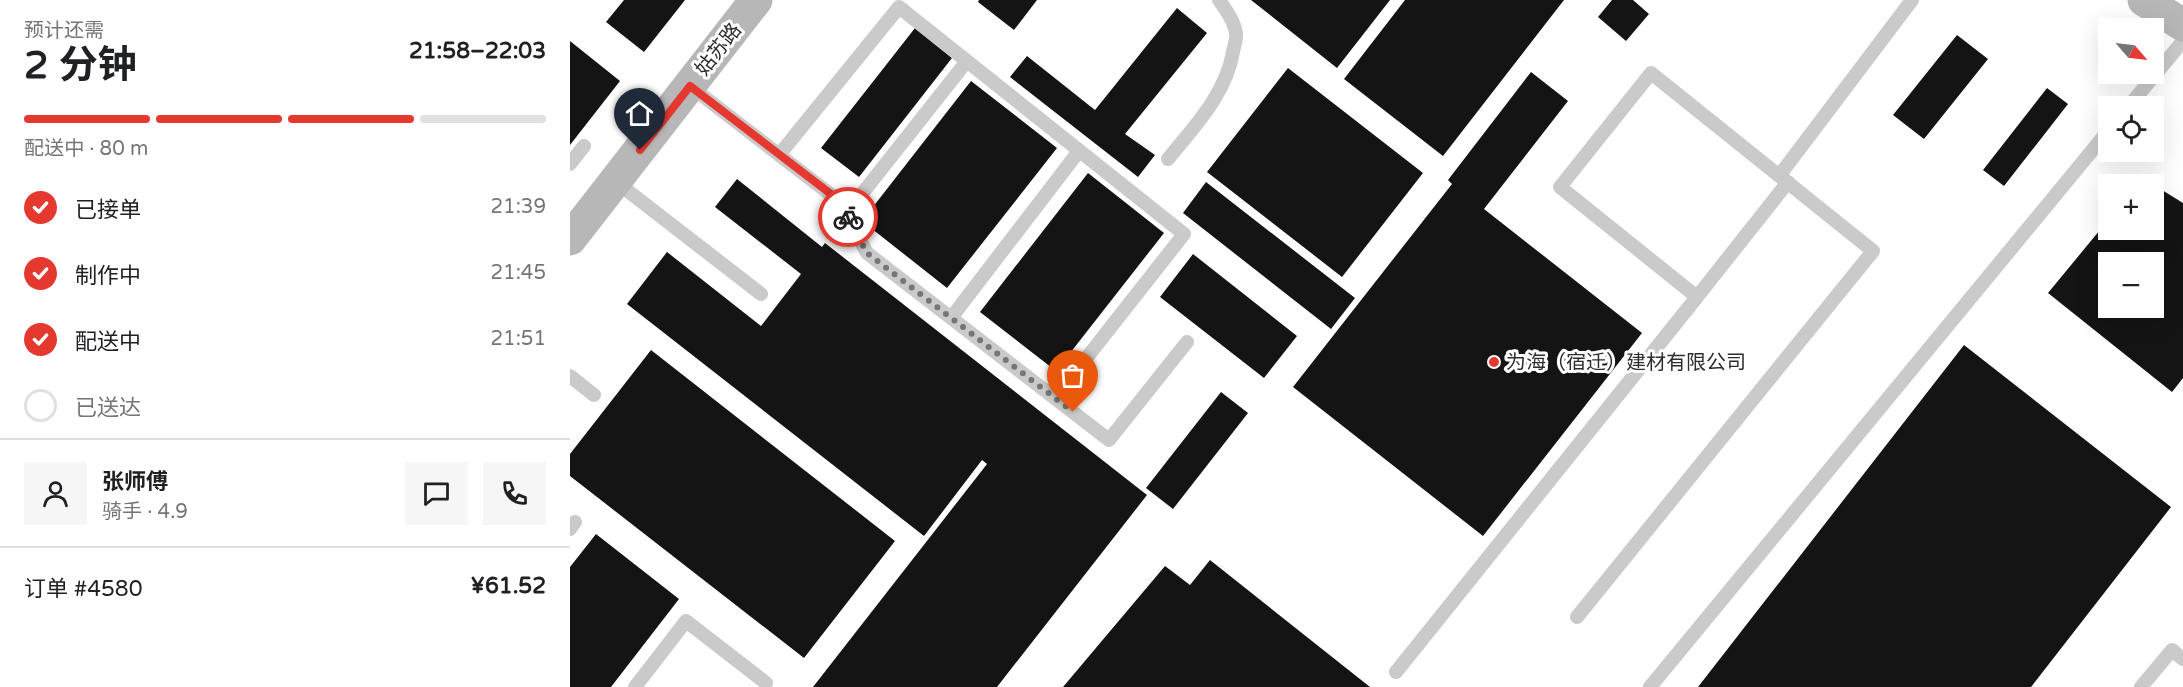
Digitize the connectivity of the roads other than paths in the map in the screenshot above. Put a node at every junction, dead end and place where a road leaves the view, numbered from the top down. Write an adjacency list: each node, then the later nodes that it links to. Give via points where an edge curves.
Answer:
1 (756, 0): 8 (street, 姑苏路)
2 (1219, 0): 14 (lane, via 1236,35 1227,75 1202,117)
3 (1912, 0): 16 (lane)
4 (2144, 0): 5 (street)
5 (2183, 25)
6 (2183, 41): 9 (lane)
7 (967, 61): 12 (lane); 13 (lane, via 899,7); 18 (lane)
8 (690, 86): 13 (lane); 17 (street, 姑苏路)
9 (2137, 96)
10 (2098, 143): 32 (lane)
11 (584, 146): 15 (lane)
12 (1079, 151): 22 (lane); 26 (lane, via 1184,234)
13 (779, 155): 18 (lane, via 840,201)
14 (1168, 159)
15 (570, 164)
16 (1784, 179): 21 (lane); 21 (lane, via 1651,73 1560,187); 27 (lane, via 1873,251)
17 (615, 181): 19 (street, 姑苏路); 20 (lane)
18 (846, 214): 22 (lane, via 867,253)
19 (570, 239)
20 (761, 294)
21 (1697, 297): 29 (lane)
22 (951, 318): 26 (lane)
23 (1187, 342): 26 (lane, via 1109,440)
24 (570, 376): 25 (lane)
25 (594, 394)
26 (1055, 398)
27 (1577, 617)
28 (2183, 659): 33 (lane, via 2172,650)
29 (1396, 672)
30 (766, 683): 31 (lane, via 686,621)
31 (635, 687)
32 (1650, 687)
33 (2141, 687)

